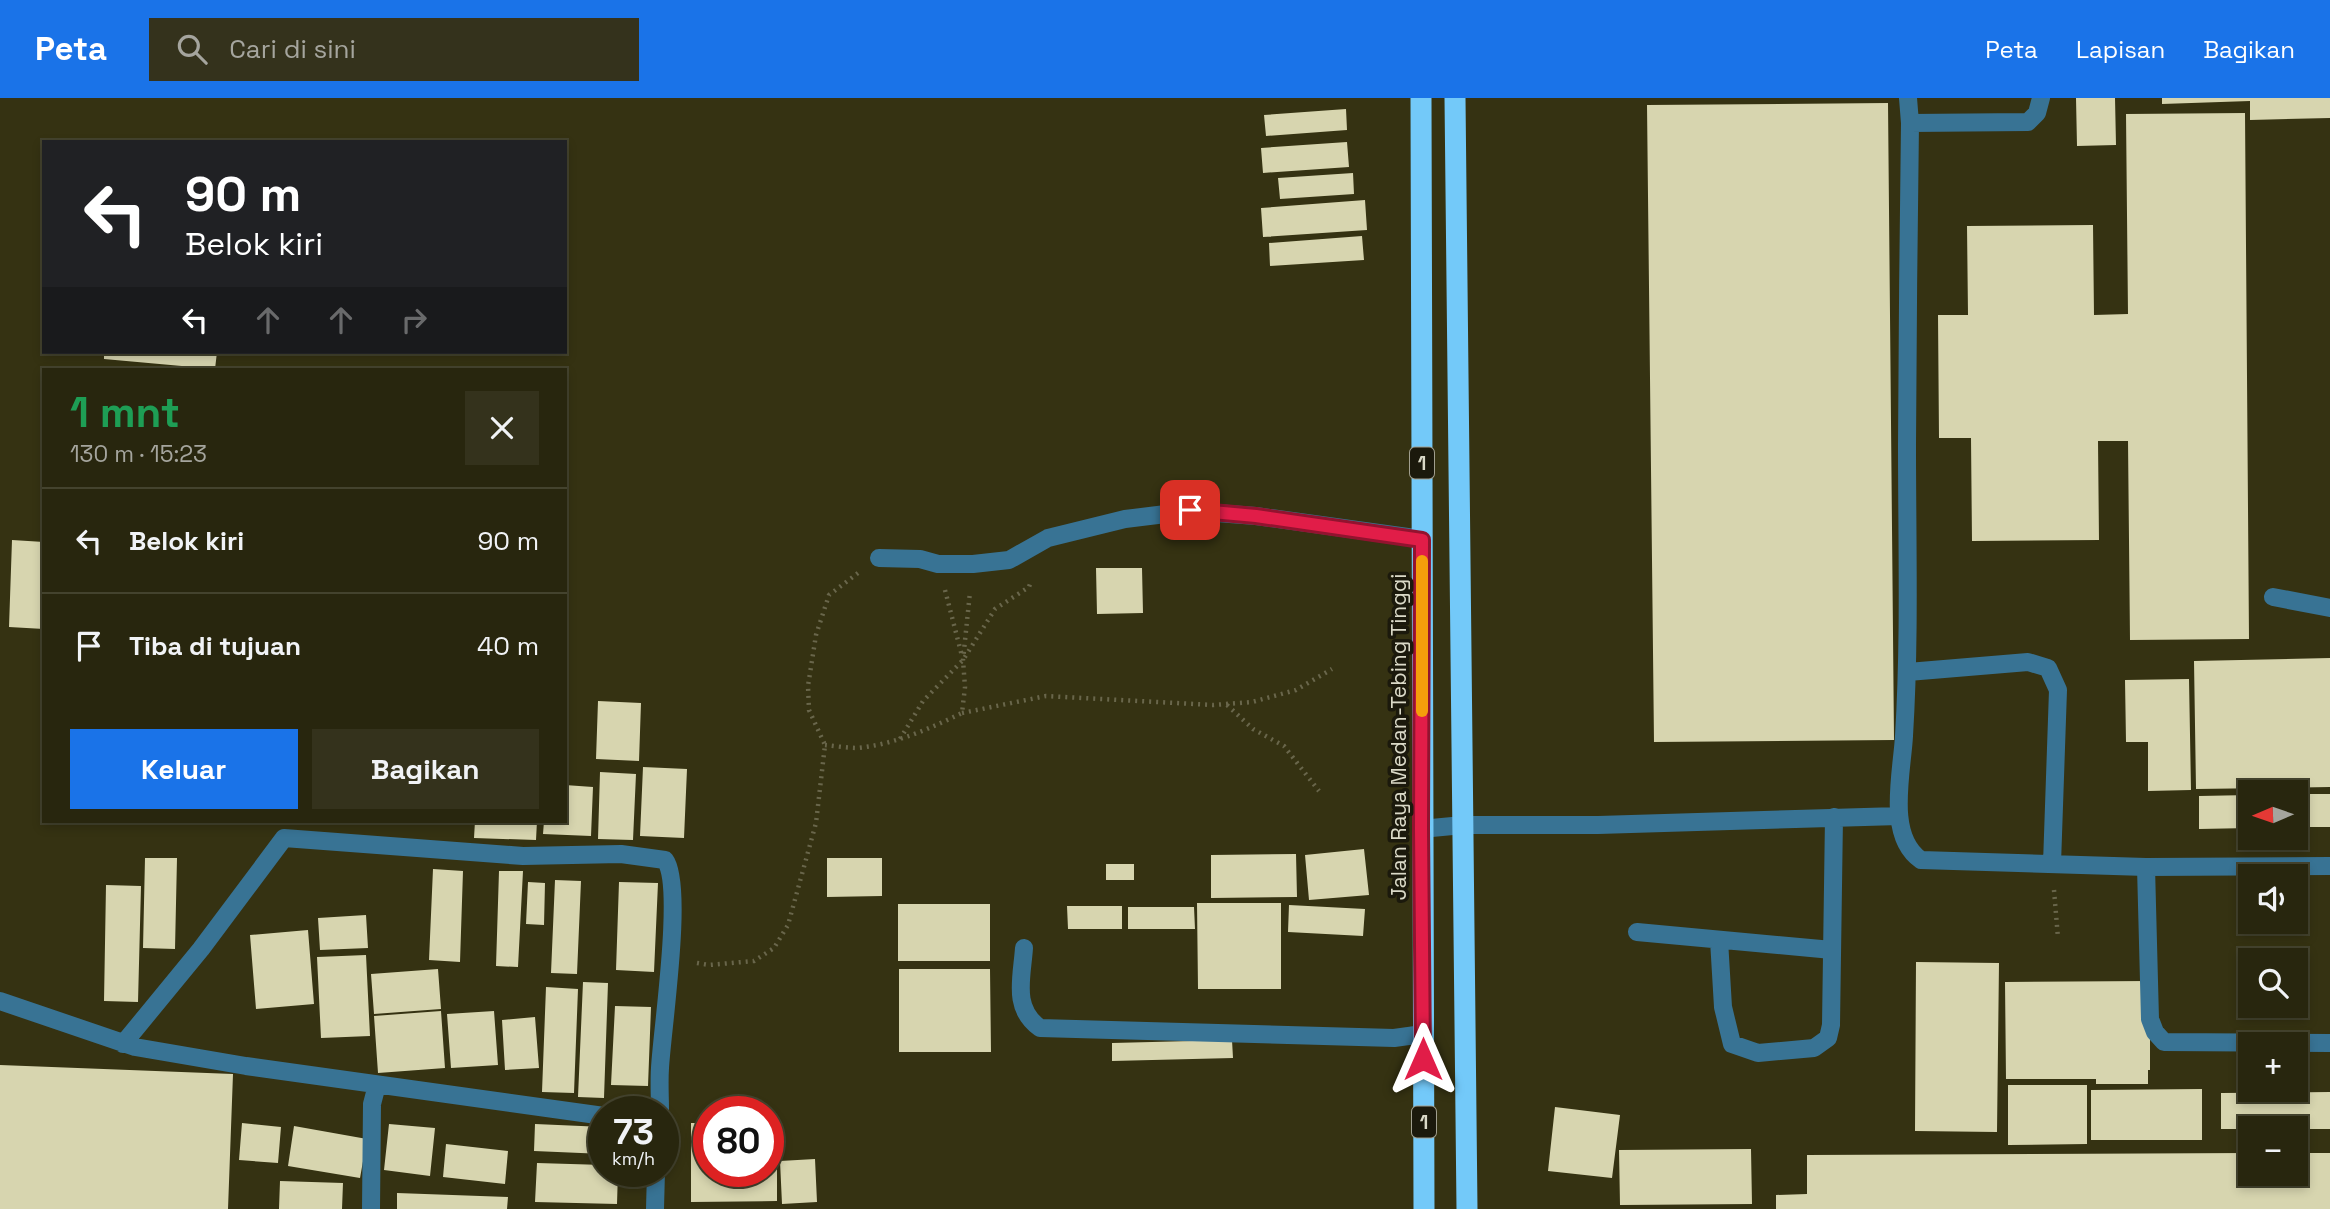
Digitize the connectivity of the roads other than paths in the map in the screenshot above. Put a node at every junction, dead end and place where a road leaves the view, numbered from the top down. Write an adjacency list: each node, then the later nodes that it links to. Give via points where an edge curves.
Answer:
1 (1421, 98): 6 (highway, Jalan Raya Medan-Tebing Tinggi / 1)
2 (1455, 98): 13 (highway, 1)
3 (1908, 98): 5 (street)
4 (2041, 98): 5 (street, via 2038,113 2028,122)
5 (1910, 123): 10 (street)
6 (1422, 540): 7 (street, via 1190,510 1125,519 1048,538 1009,560 939,564); 14 (highway, Jalan Raya Medan-Tebing Tinggi / 1)
7 (879, 558)
8 (2273, 597): 9 (street)
9 (2330, 608)
10 (1908, 672): 11 (street); 16 (street, via 2028,662 2048,668 2058,690)
11 (1899, 816): 12 (street); 16 (street, via 1903,839 1921,860)
12 (1834, 817): 13 (street); 22 (street)
13 (1463, 825): 14 (street); 34 (highway, 1)
14 (1421, 829): 24 (highway, Jalan Raya Medan-Tebing Tinggi / 1)
15 (284, 830): 26 (street, via 193,959); 28 (street, via 523,856 621,854 665,860 673,886)
16 (2052, 864): 18 (street)
17 (2330, 866): 18 (street)
18 (2146, 867): 25 (street, via 2150,1019 2164,1042)
19 (1637, 932): 20 (street)
20 (1719, 940): 22 (street); 22 (street, via 1723,1007 1732,1044 1758,1053 1814,1048 1828,1038)
21 (1024, 947): 24 (street, via 1021,1004 1028,1020 1040,1028 1394,1038)
22 (1832, 950)
23 (0, 1001): 26 (street)
24 (1423, 1034): 33 (highway, Jalan Raya Medan-Tebing Tinggi / 1)
25 (2330, 1043)
26 (123, 1044): 27 (street)
27 (377, 1085): 29 (street); 31 (street, via 372,1104)
28 (660, 1096)
29 (588, 1114)
30 (656, 1187): 32 (street)
31 (371, 1209)
32 (655, 1209)
33 (1424, 1209)
34 (1467, 1209)

